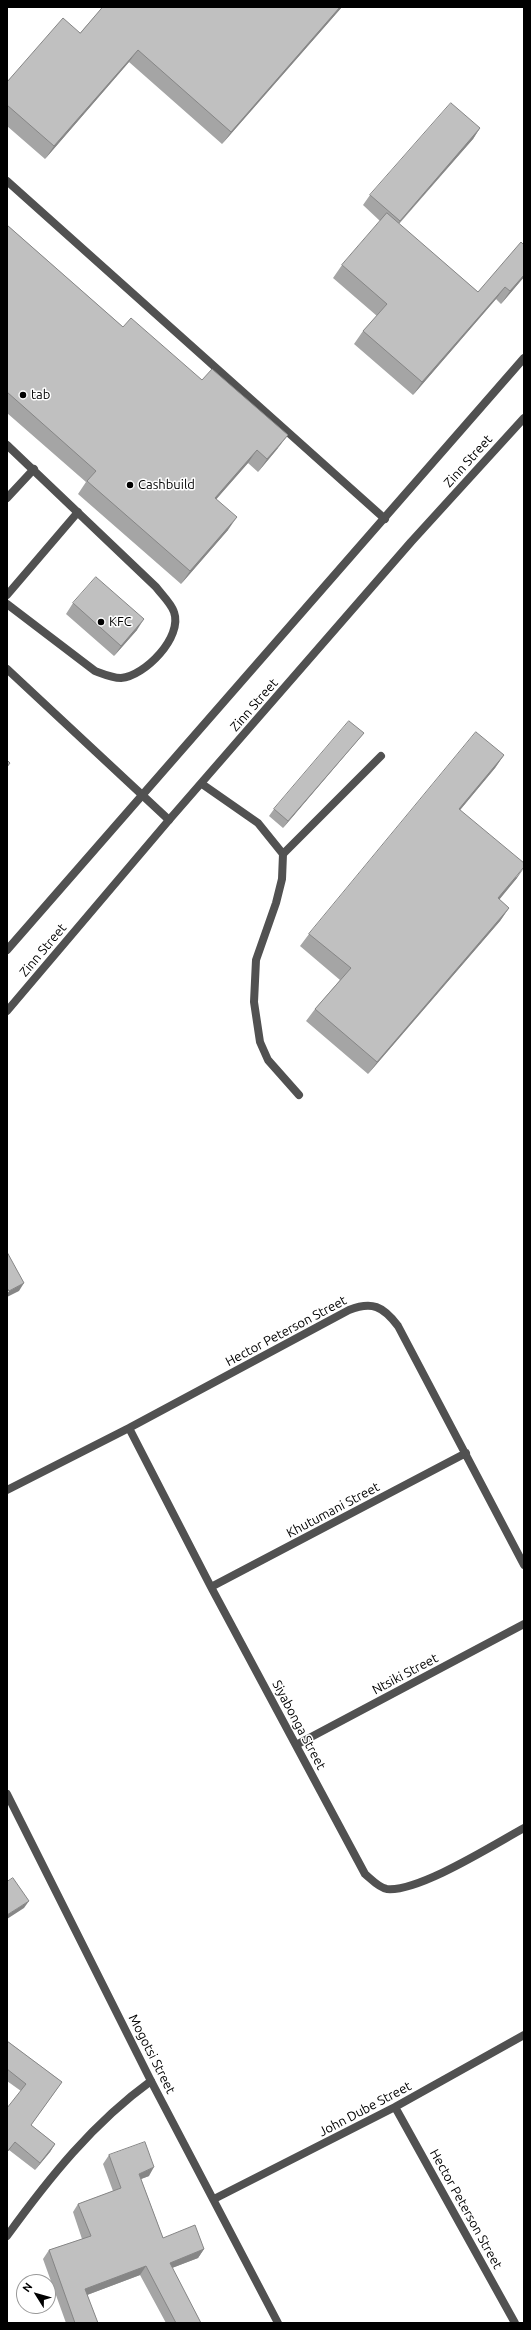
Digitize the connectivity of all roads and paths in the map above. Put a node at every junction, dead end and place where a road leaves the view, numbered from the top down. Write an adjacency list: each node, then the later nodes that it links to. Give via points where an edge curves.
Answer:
1 (7, 180): 8 (street)
2 (524, 358): 8 (street, Zinn Street)
3 (524, 418): 13 (street, Zinn Street, via 411,542)
4 (7, 445): 5 (street)
5 (34, 469): 6 (street); 7 (street)
6 (7, 498)
7 (78, 512): 9 (street); 10 (street, via 156,587 174,612 172,636 148,667 121,678 108,676 95,671)
8 (385, 519): 14 (street, Zinn Street)
9 (7, 595)
10 (7, 604)
11 (7, 669): 14 (street)
12 (381, 756): 16 (street)
13 (202, 784): 15 (street, Zinn Street); 16 (street, via 258,823)
14 (142, 797): 15 (street); 17 (street, Zinn Street)
15 (169, 820): 18 (street, Zinn Street)
16 (283, 854): 19 (street, via 282,879 276,903 256,960 254,1002 260,1042 268,1060)
17 (7, 950)
18 (7, 1011)
19 (299, 1095)
20 (129, 1428): 21 (street, Hector Peterson Street, via 348,1310 361,1305 372,1305 390,1315 398,1326); 22 (street, Hector Peterson Street); 24 (street, Siyabonga Street)
21 (466, 1453): 23 (street, Hector Peterson Street); 24 (street, Khutumani Street)
22 (7, 1490)
23 (524, 1565)
24 (211, 1587): 26 (street, Siyabonga Street)
25 (524, 1624): 26 (street, Ntsiki Street)
26 (296, 1745): 28 (street, Siyabonga Street, via 358,1863 365,1874 385,1889 403,1889 427,1880)
27 (7, 1794): 30 (street, Mogotsi Street)
28 (524, 1828)
29 (524, 2034): 31 (street, John Dube Street)
30 (151, 2081): 32 (street, Mogotsi Street); 33 (street, via 127,2099 76,2149 48,2181)
31 (395, 2107): 32 (street, John Dube Street); 35 (street, Hector Peterson Street)
32 (214, 2199): 34 (street, Mogotsi Street)
33 (7, 2236)
34 (278, 2323)
35 (515, 2323)

